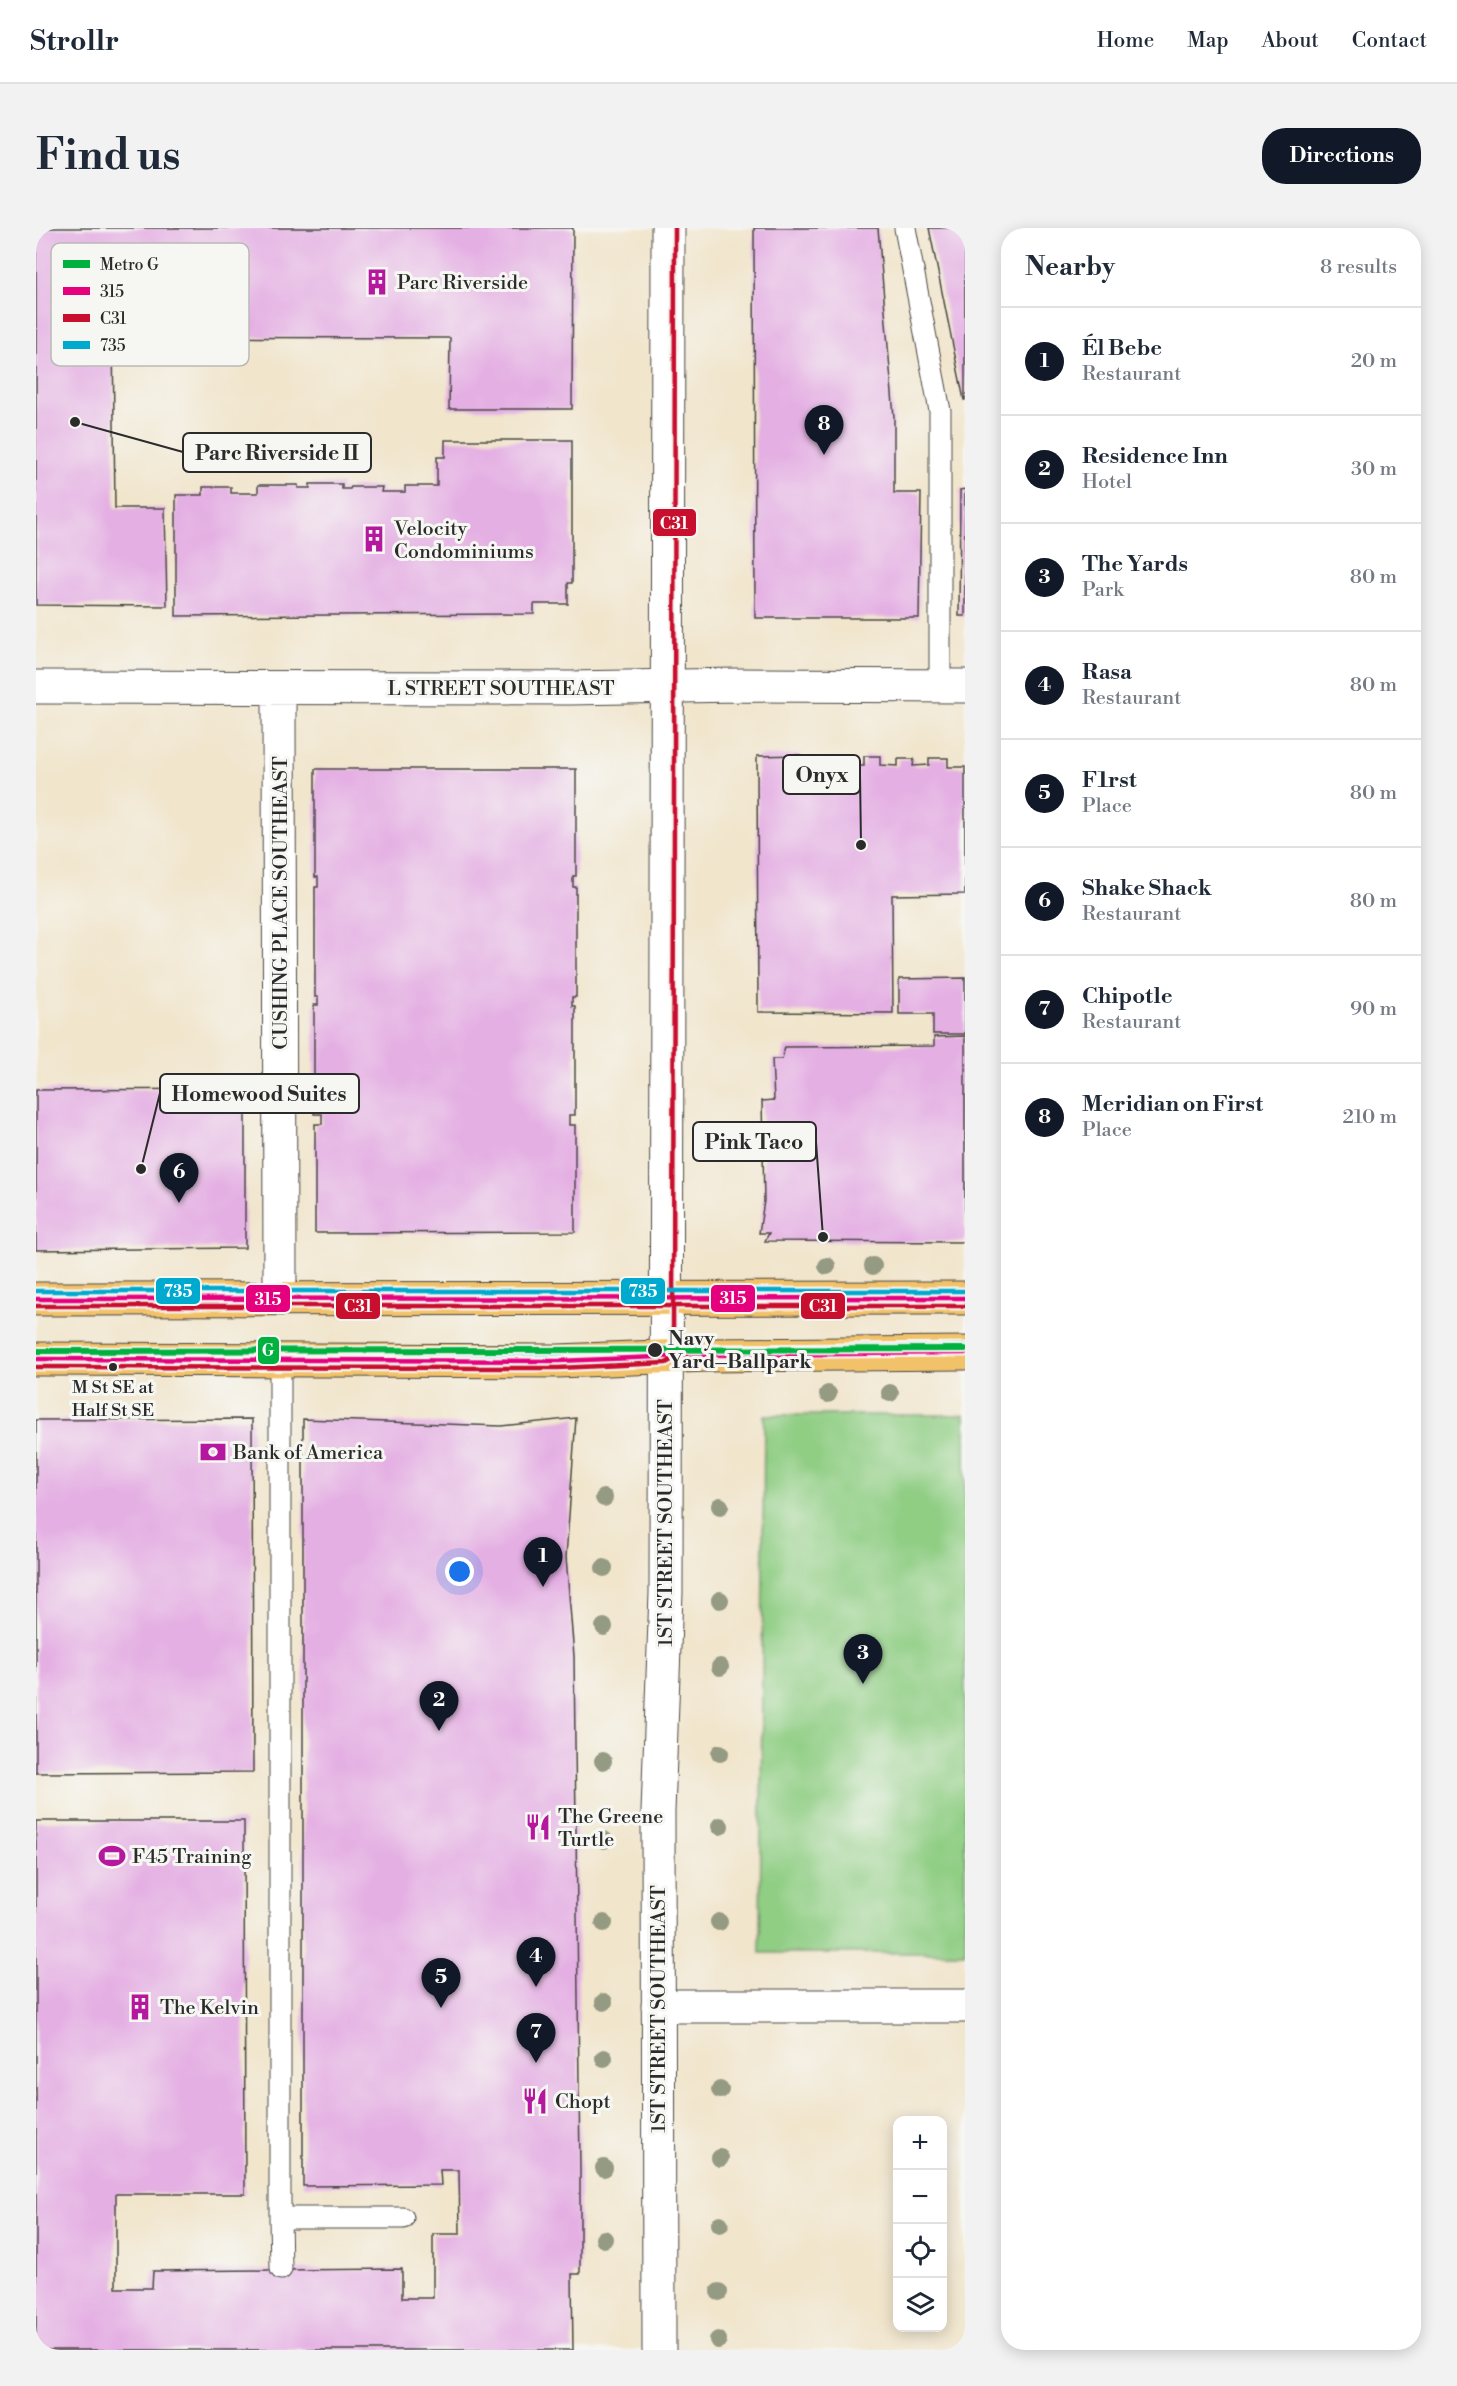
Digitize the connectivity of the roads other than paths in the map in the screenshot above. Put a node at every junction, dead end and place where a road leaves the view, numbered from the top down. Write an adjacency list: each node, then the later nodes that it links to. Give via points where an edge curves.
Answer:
1 (668, 228): 5 (street, 1ST STREET SOUTHEAST)
2 (905, 228): 3 (lane, via 940,411)
3 (952, 685): 5 (street, L STREET SOUTHEAST)
4 (36, 687): 6 (street, L STREET SOUTHEAST)
5 (668, 687): 6 (street, L STREET SOUTHEAST); 8 (street, 1ST STREET SOUTHEAST)
6 (279, 688): 7 (street, CUSHING PLACE SOUTHEAST)
7 (280, 1298): 8 (main road); 10 (main road)
8 (666, 1298): 9 (main road); 12 (street, 1ST STREET SOUTHEAST)
9 (965, 1298)
10 (36, 1299)
11 (965, 1353): 12 (main road)
12 (666, 1356): 14 (main road, via 558,1361); 15 (street, 1ST STREET SOUTHEAST)
13 (36, 1359): 14 (main road)
14 (280, 1359): 17 (lane)
15 (658, 2006): 16 (street); 20 (street, 1ST STREET SOUTHEAST)
16 (965, 2006)
17 (280, 2218): 18 (lane); 19 (lane)
18 (403, 2218)
19 (280, 2270)
20 (659, 2350)

